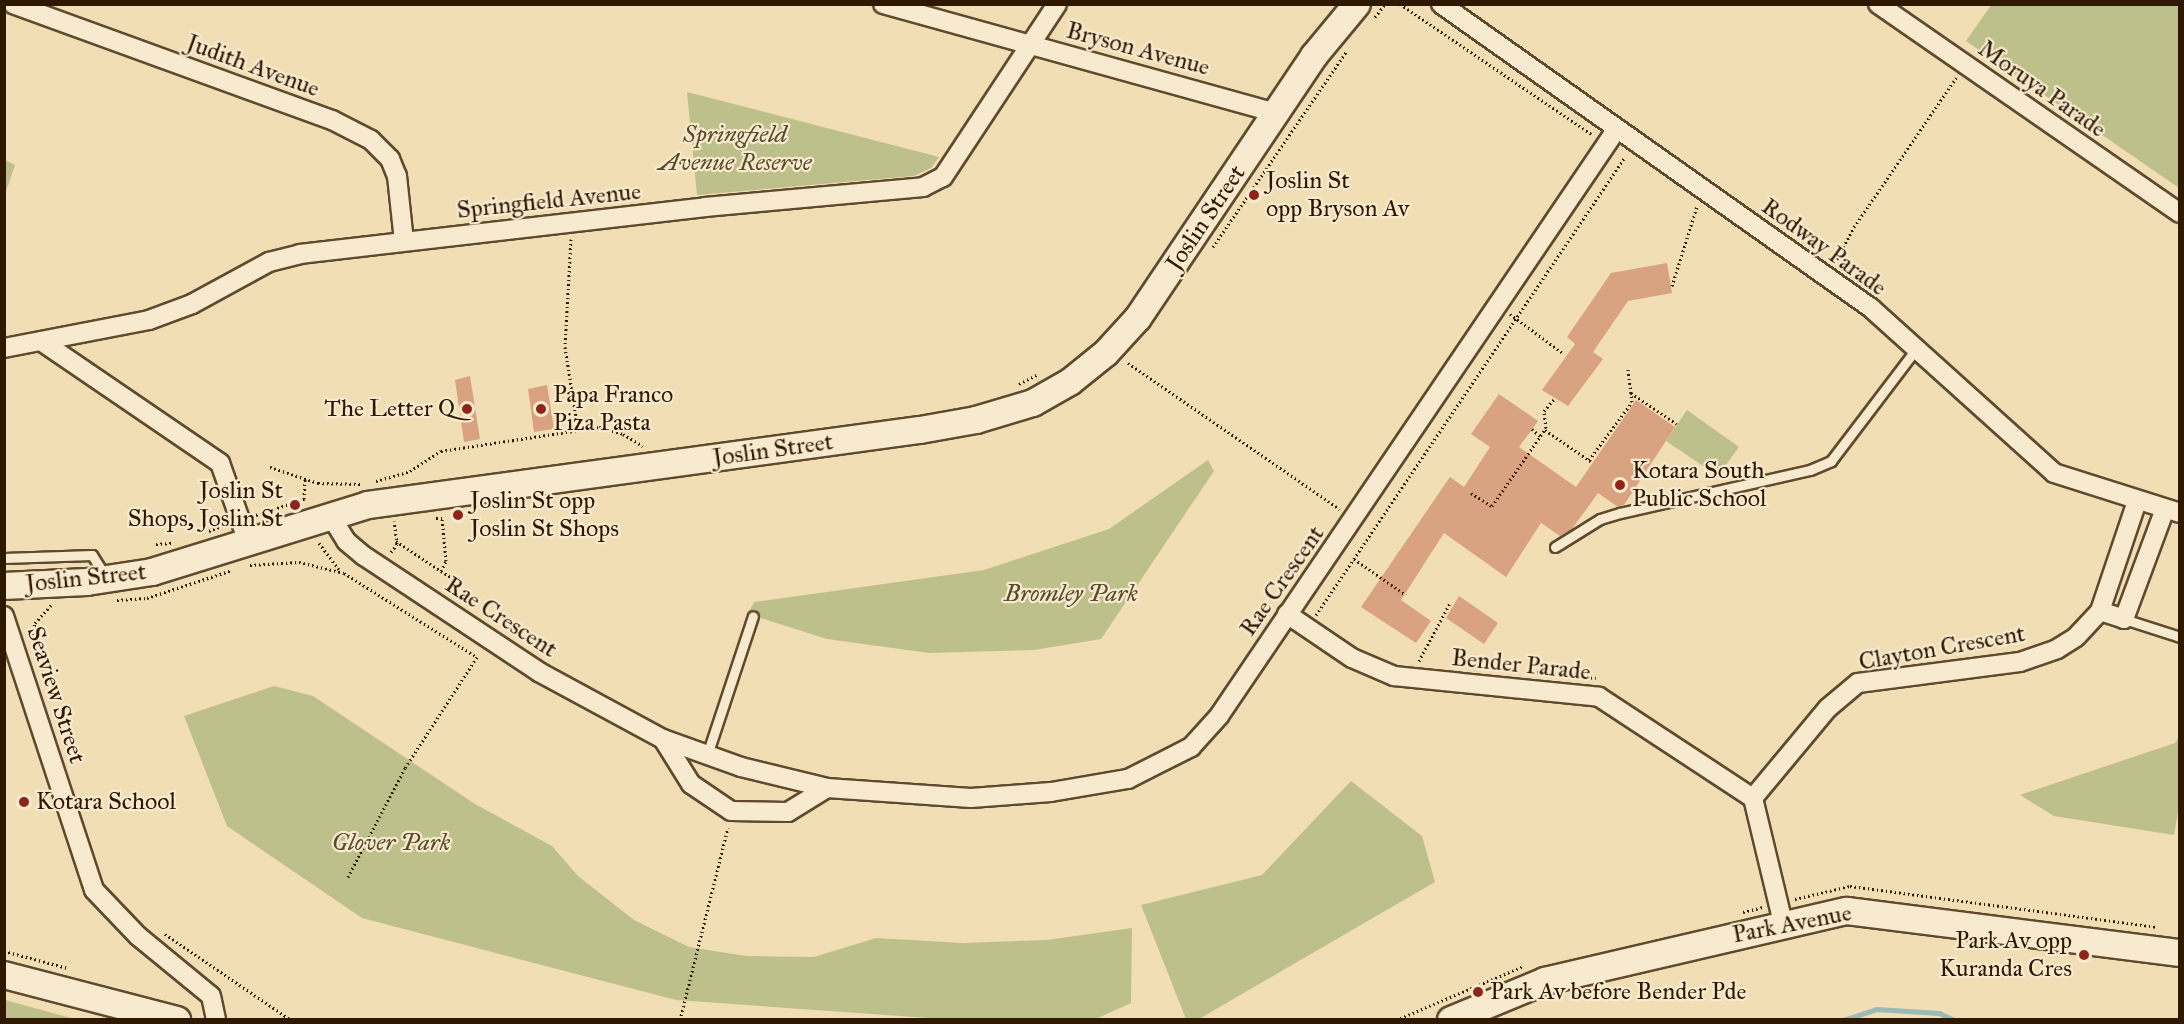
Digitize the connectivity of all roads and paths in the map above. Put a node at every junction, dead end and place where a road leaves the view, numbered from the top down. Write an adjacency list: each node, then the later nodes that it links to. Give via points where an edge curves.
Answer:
1 (13, 4): 19 (street, Judith Avenue, via 332,120 371,140 390,159 397,176)
2 (883, 4): 10 (street, Bryson Avenue)
3 (1058, 4): 10 (street, Springfield Avenue)
4 (1385, 4): 8 (path)
5 (1400, 4): 14 (path)
6 (1441, 4): 13 (street, Rodway Parade)
7 (1878, 4): 11 (street, Moruya Parade)
8 (1365, 11): 12 (street, Joslin Street, via 1314,56)
9 (1352, 44): 20 (path)
10 (1031, 45): 12 (street, Bryson Avenue); 19 (street, Springfield Avenue, via 943,177 923,187)
11 (1965, 64): 17 (street, Moruya Parade); 21 (path, via 1854,227)
12 (1276, 112): 46 (street, Joslin Street, via 1138,318 1106,353 1070,382 1033,403 976,420 920,430 368,505)
13 (1616, 130): 21 (street, Rodway Parade); 49 (street, Rae Crescent)
14 (1596, 137)
15 (1625, 157): 23 (path)
16 (1697, 205): 22 (path)
17 (2180, 213)
18 (572, 237): 36 (path, via 565,347)
19 (404, 241): 24 (street, Springfield Avenue, via 269,261 192,304 149,320)
20 (1206, 256)
21 (1827, 278): 26 (street, Rodway Parade, via 1871,308)
22 (1672, 286)
23 (1515, 319): 27 (path); 56 (path)
24 (41, 341): 25 (street, Springfield Avenue); 54 (street, via 220,463)
25 (4, 348)
26 (1916, 349): 43 (street, Rodway Parade, via 2054,473); 52 (lane, via 1830,461 1810,470 1600,519)
27 (1564, 354)
28 (1128, 363): 49 (path)
29 (1628, 367): 32 (path)
30 (1046, 370): 31 (path)
31 (1014, 386)
32 (1630, 393): 34 (path); 37 (path, via 1632,402 1591,462)
33 (1555, 398): 37 (path, via 1544,411)
34 (1677, 424)
35 (1532, 429): 38 (path)
36 (578, 430): 39 (path, via 611,429 641,446); 41 (path, via 441,451 410,471 367,484 335,485)
37 (1545, 430): 38 (path)
38 (1540, 436): 42 (path, via 1492,506)
39 (649, 446)
40 (270, 467): 41 (path)
41 (305, 479): 45 (path, via 304,499)
42 (1471, 493)
43 (2137, 501): 44 (street, Rodway Parade); 66 (street, Clayton Crescent)
44 (2172, 511): 71 (street)
45 (254, 515)
46 (330, 515): 54 (street, Joslin Street); 75 (street, Rae Crescent, via 346,541 364,556 539,672)
47 (432, 518): 58 (path, via 442,518 446,561)
48 (404, 519): 51 (path, via 394,518)
49 (1354, 519): 67 (street, Rae Crescent)
50 (318, 538): 59 (path)
51 (396, 542): 53 (path); 58 (path)
52 (1554, 546)
53 (391, 552)
54 (247, 554): 59 (path); 62 (street, Joslin Street, via 152,572)
55 (4, 558): 62 (lane, via 92,555)
56 (1354, 559): 63 (path); 70 (path)
57 (235, 570): 62 (path, via 147,598)
58 (441, 571): 60 (path)
59 (340, 572): 80 (path, via 364,583 477,657 405,768)
60 (457, 581)
61 (4, 586): 62 (street, Joslin Street)
62 (109, 590)
63 (1406, 595)
64 (1450, 603): 74 (path)
65 (61, 604): 73 (path, via 50,605 41,612 31,638)
66 (2100, 612): 71 (street); 78 (street, Clayton Crescent, via 2076,637 2057,649 2020,662 1858,683 1828,708)
67 (1287, 614): 77 (street, Rae Crescent, via 1219,716 1191,747 1128,779 1051,792 971,798); 78 (street, Bender Parade, via 1352,657 1394,676 1599,697)
68 (4, 616): 90 (street, Seaview Street, via 94,890 138,936 211,996)
69 (753, 616): 76 (lane)
70 (1313, 619)
71 (2124, 619): 72 (lane)
72 (2180, 637)
73 (34, 647)
74 (1418, 663)
75 (663, 739): 76 (street, Rae Crescent); 79 (street, Rae Crescent, via 691,784)
76 (707, 755): 77 (street, Rae Crescent)
77 (827, 788): 79 (street, via 788,812)
78 (1753, 798): 82 (street)
79 (731, 811): 92 (path, via 723,861)
80 (347, 879)
81 (1791, 887): 83 (path, via 1794,899 1850,886)
82 (1783, 923): 86 (street, Park Avenue, via 1862,911); 93 (street, Park Avenue, via 1536,984)
83 (2160, 928)
84 (159, 930): 91 (path)
85 (4, 951): 87 (path)
86 (2180, 952)
87 (71, 969)
88 (4, 975): 89 (street)
89 (177, 1020)
90 (216, 1020)
91 (291, 1020)
92 (680, 1020)
93 (1451, 1020)

